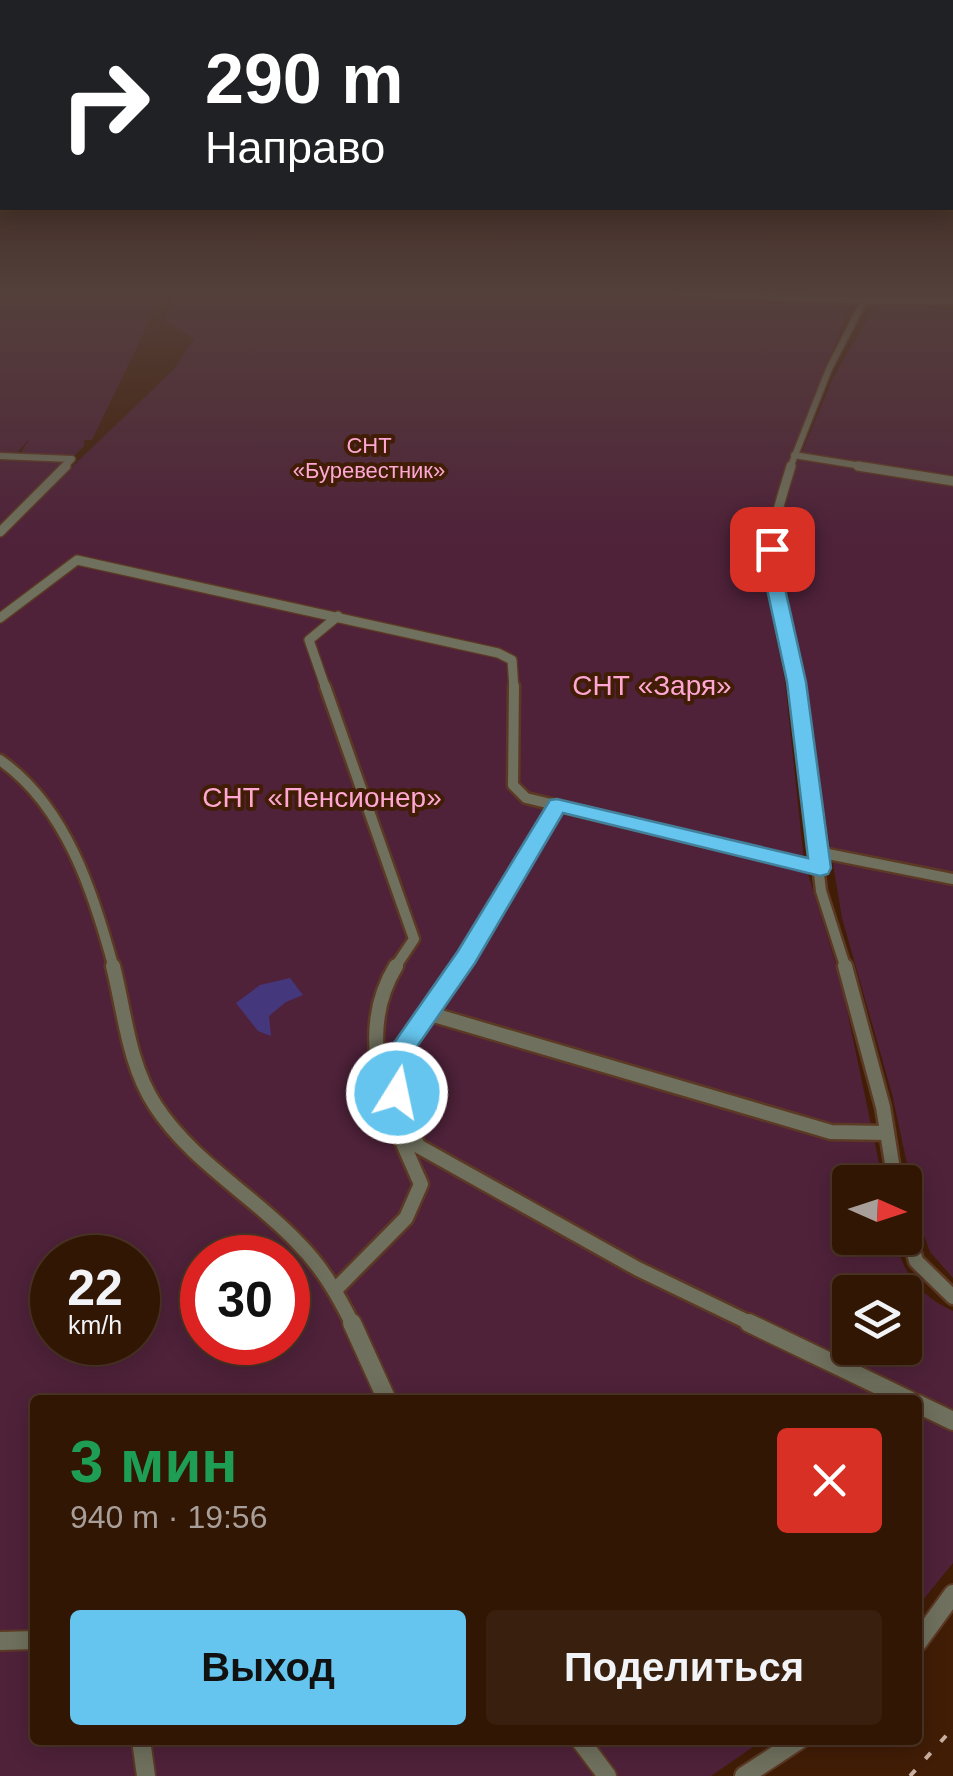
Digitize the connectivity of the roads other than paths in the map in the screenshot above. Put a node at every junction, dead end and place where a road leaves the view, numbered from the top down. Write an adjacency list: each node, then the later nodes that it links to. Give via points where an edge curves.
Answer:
1 (827, 376): 2 (street)
2 (794, 455): 4 (street); 10 (street, via 776,514 773,575 796,682)
3 (0, 456): 5 (street, via 72,459)
4 (953, 481)
5 (0, 532)
6 (338, 616): 7 (street, via 77,560); 9 (street, via 512,660 513,785 526,798); 17 (street, via 309,640 409,914 414,939 385,986 375,1058 386,1104 421,1184 406,1218)
7 (0, 618)
8 (0, 760): 17 (street, via 25,778 62,832 98,915 140,1078 154,1103 317,1262)
9 (557, 805): 11 (street); 13 (street)
10 (818, 852): 11 (street); 12 (street)
11 (820, 868): 14 (street)
12 (953, 879)
13 (427, 1013): 14 (street, via 832,1132); 20 (street, via 402,1050 397,1093 418,1146 638,1269)
14 (887, 1133): 15 (street)
15 (893, 1165)
16 (914, 1255): 18 (street)
17 (335, 1290): 19 (street)
18 (953, 1298)
19 (386, 1395)
20 (899, 1395)
21 (922, 1406): 22 (street)
22 (953, 1421)
23 (953, 1594): 24 (street)
24 (922, 1637)
25 (30, 1640): 26 (street)
26 (0, 1641)
27 (142, 1745): 30 (street)
28 (584, 1745): 31 (street)
29 (791, 1745): 32 (street)
30 (146, 1776)
31 (607, 1776)
32 (744, 1776)

